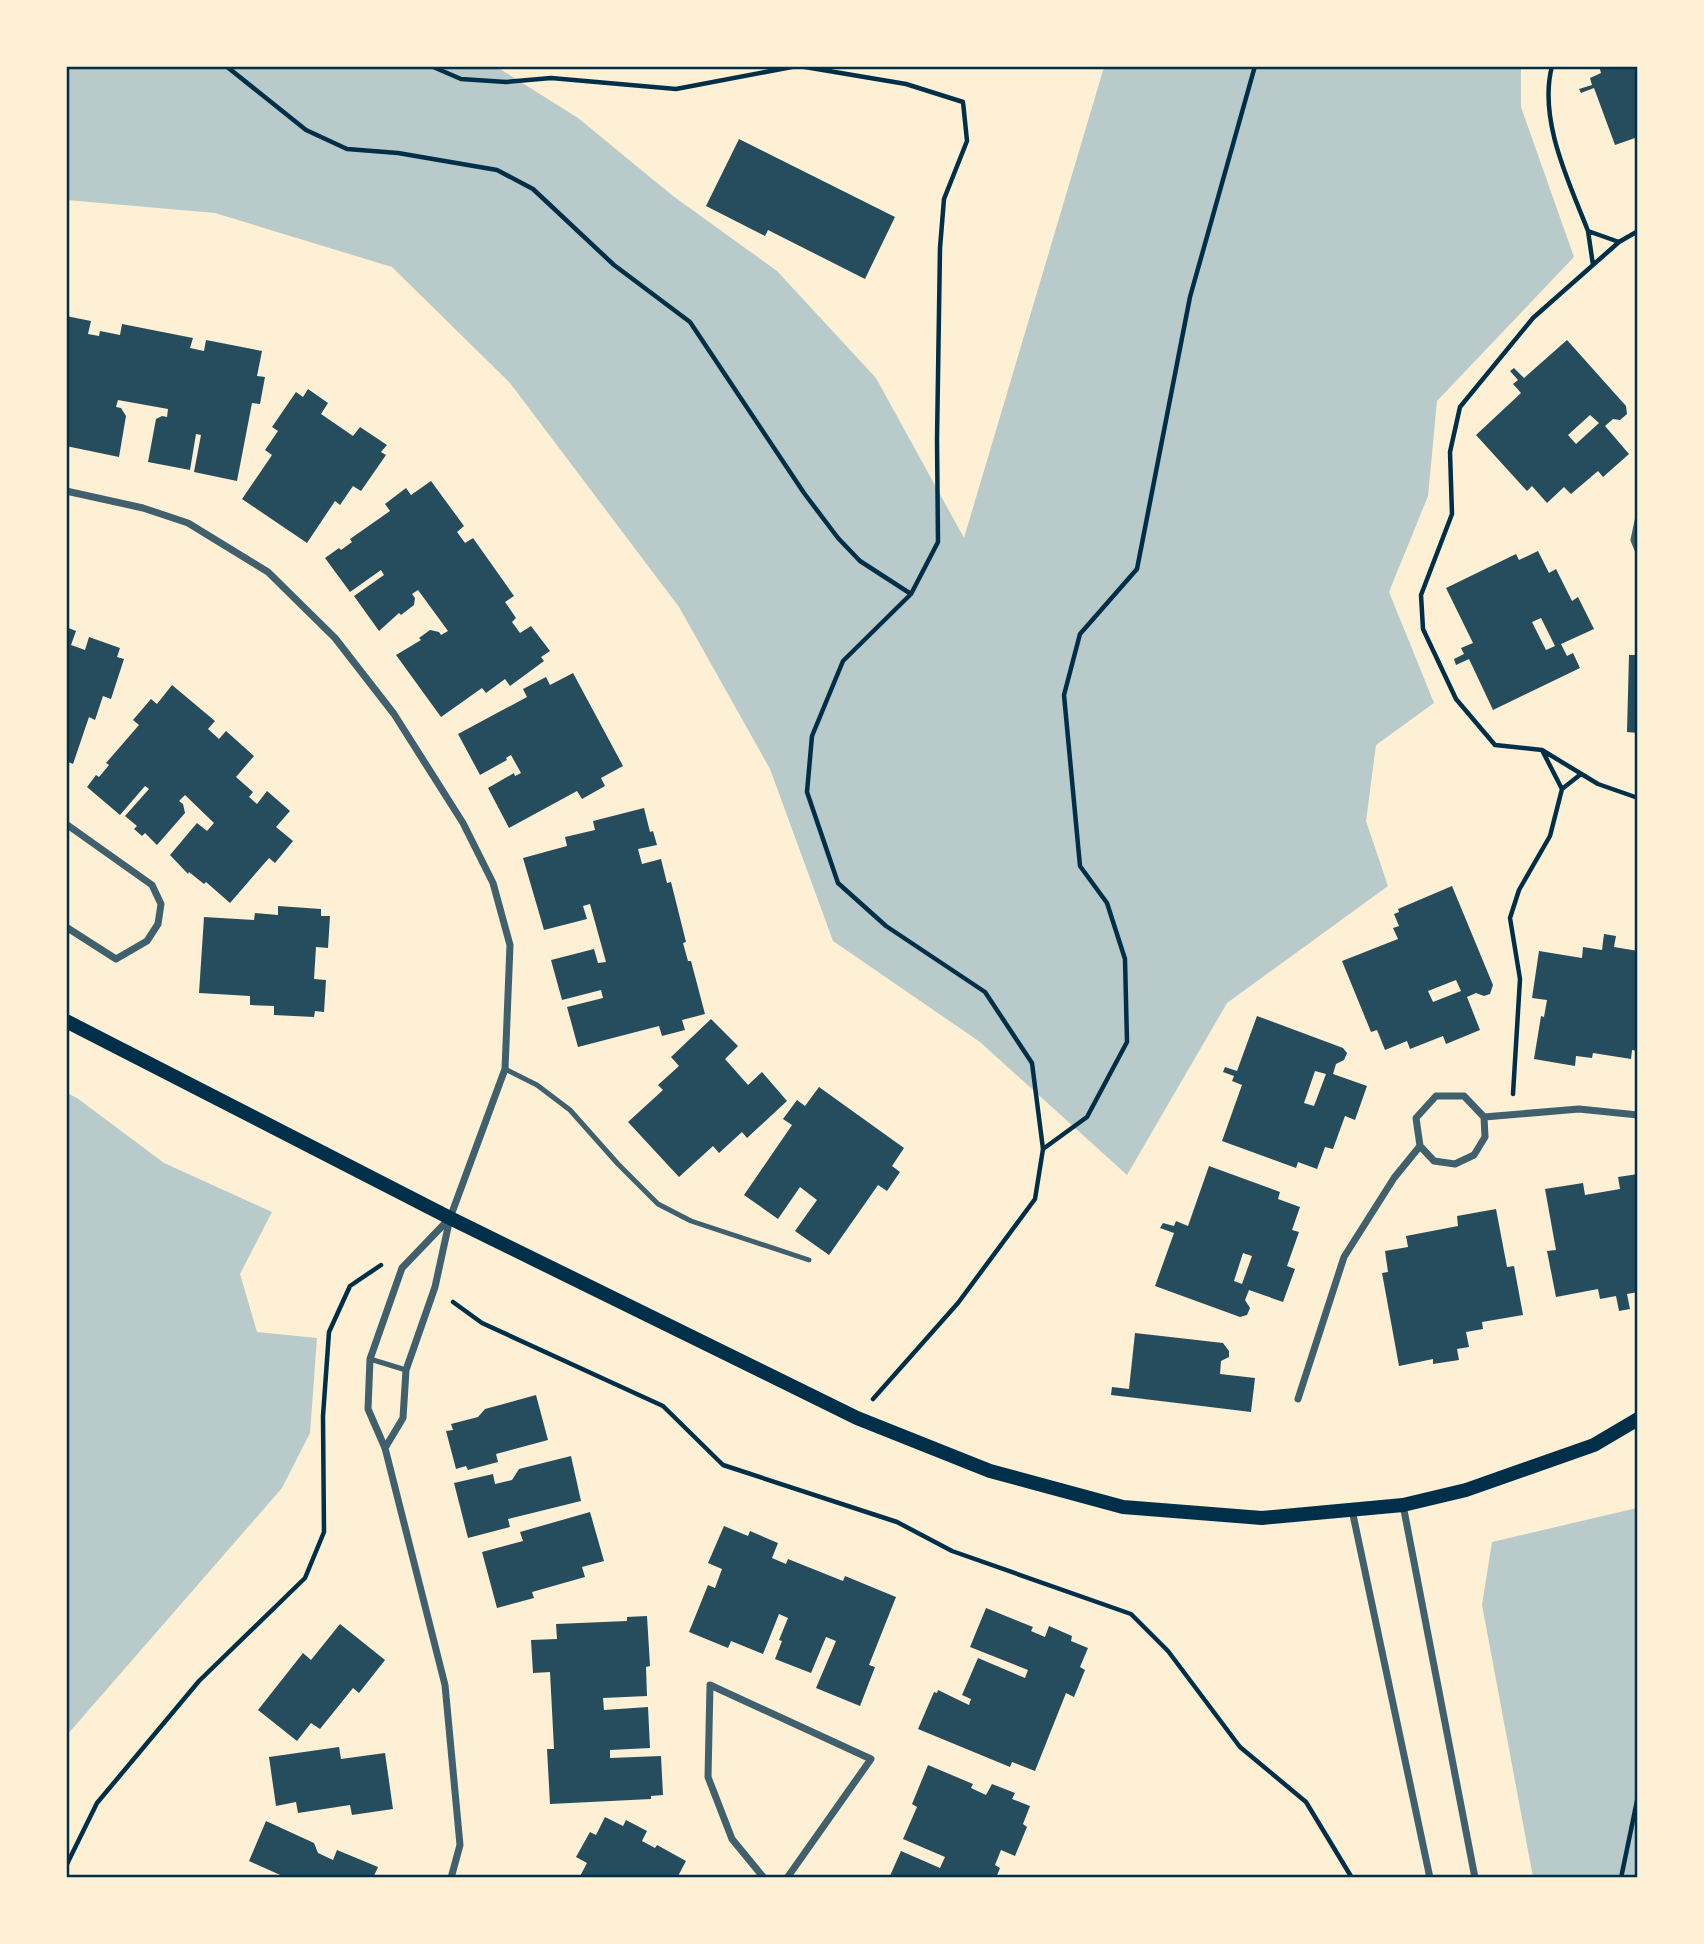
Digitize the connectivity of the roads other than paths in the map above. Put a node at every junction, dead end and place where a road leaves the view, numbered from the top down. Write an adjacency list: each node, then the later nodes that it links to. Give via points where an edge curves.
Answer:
1 (66, 491): 7 (street, via 188,523 268,572 335,638 394,713 463,823 494,883 510,945)
2 (1637, 521): 3 (street)
3 (1637, 550)
4 (66, 824): 5 (street, via 152,885 161,904 158,924 147,941 116,959)
5 (66, 927)
6 (66, 1021): 11 (main road)
7 (505, 1069): 11 (street); 12 (lane, via 537,1085 570,1111 658,1204 691,1221)
8 (1637, 1115): 9 (street, via 1579,1109)
9 (1484, 1117): 10 (street, via 1485,1138 1465,1160 1455,1164 1434,1161); 10 (street, via 1464,1096 1436,1096 1416,1118)
10 (1420, 1146): 15 (street, via 1344,1257)
11 (450, 1218): 13 (street, via 402,1268); 14 (street, via 435,1287); 19 (main road, via 857,1418 990,1471 1123,1507 1262,1518)
12 (809, 1260)
13 (370, 1359): 14 (lane); 17 (street, via 368,1409)
14 (406, 1370): 17 (street, via 403,1418)
15 (1298, 1399)
16 (1637, 1419): 18 (main road, via 1594,1445 1466,1490)
17 (385, 1448): 20 (street, via 445,1685 460,1845)
18 (1403, 1505): 19 (main road); 24 (street)
19 (1352, 1510): 23 (street)
20 (451, 1878)
21 (764, 1878): 22 (street, via 732,1839 708,1777 710,1685 871,1759)
22 (787, 1878)
23 (1430, 1878)
24 (1475, 1878)

